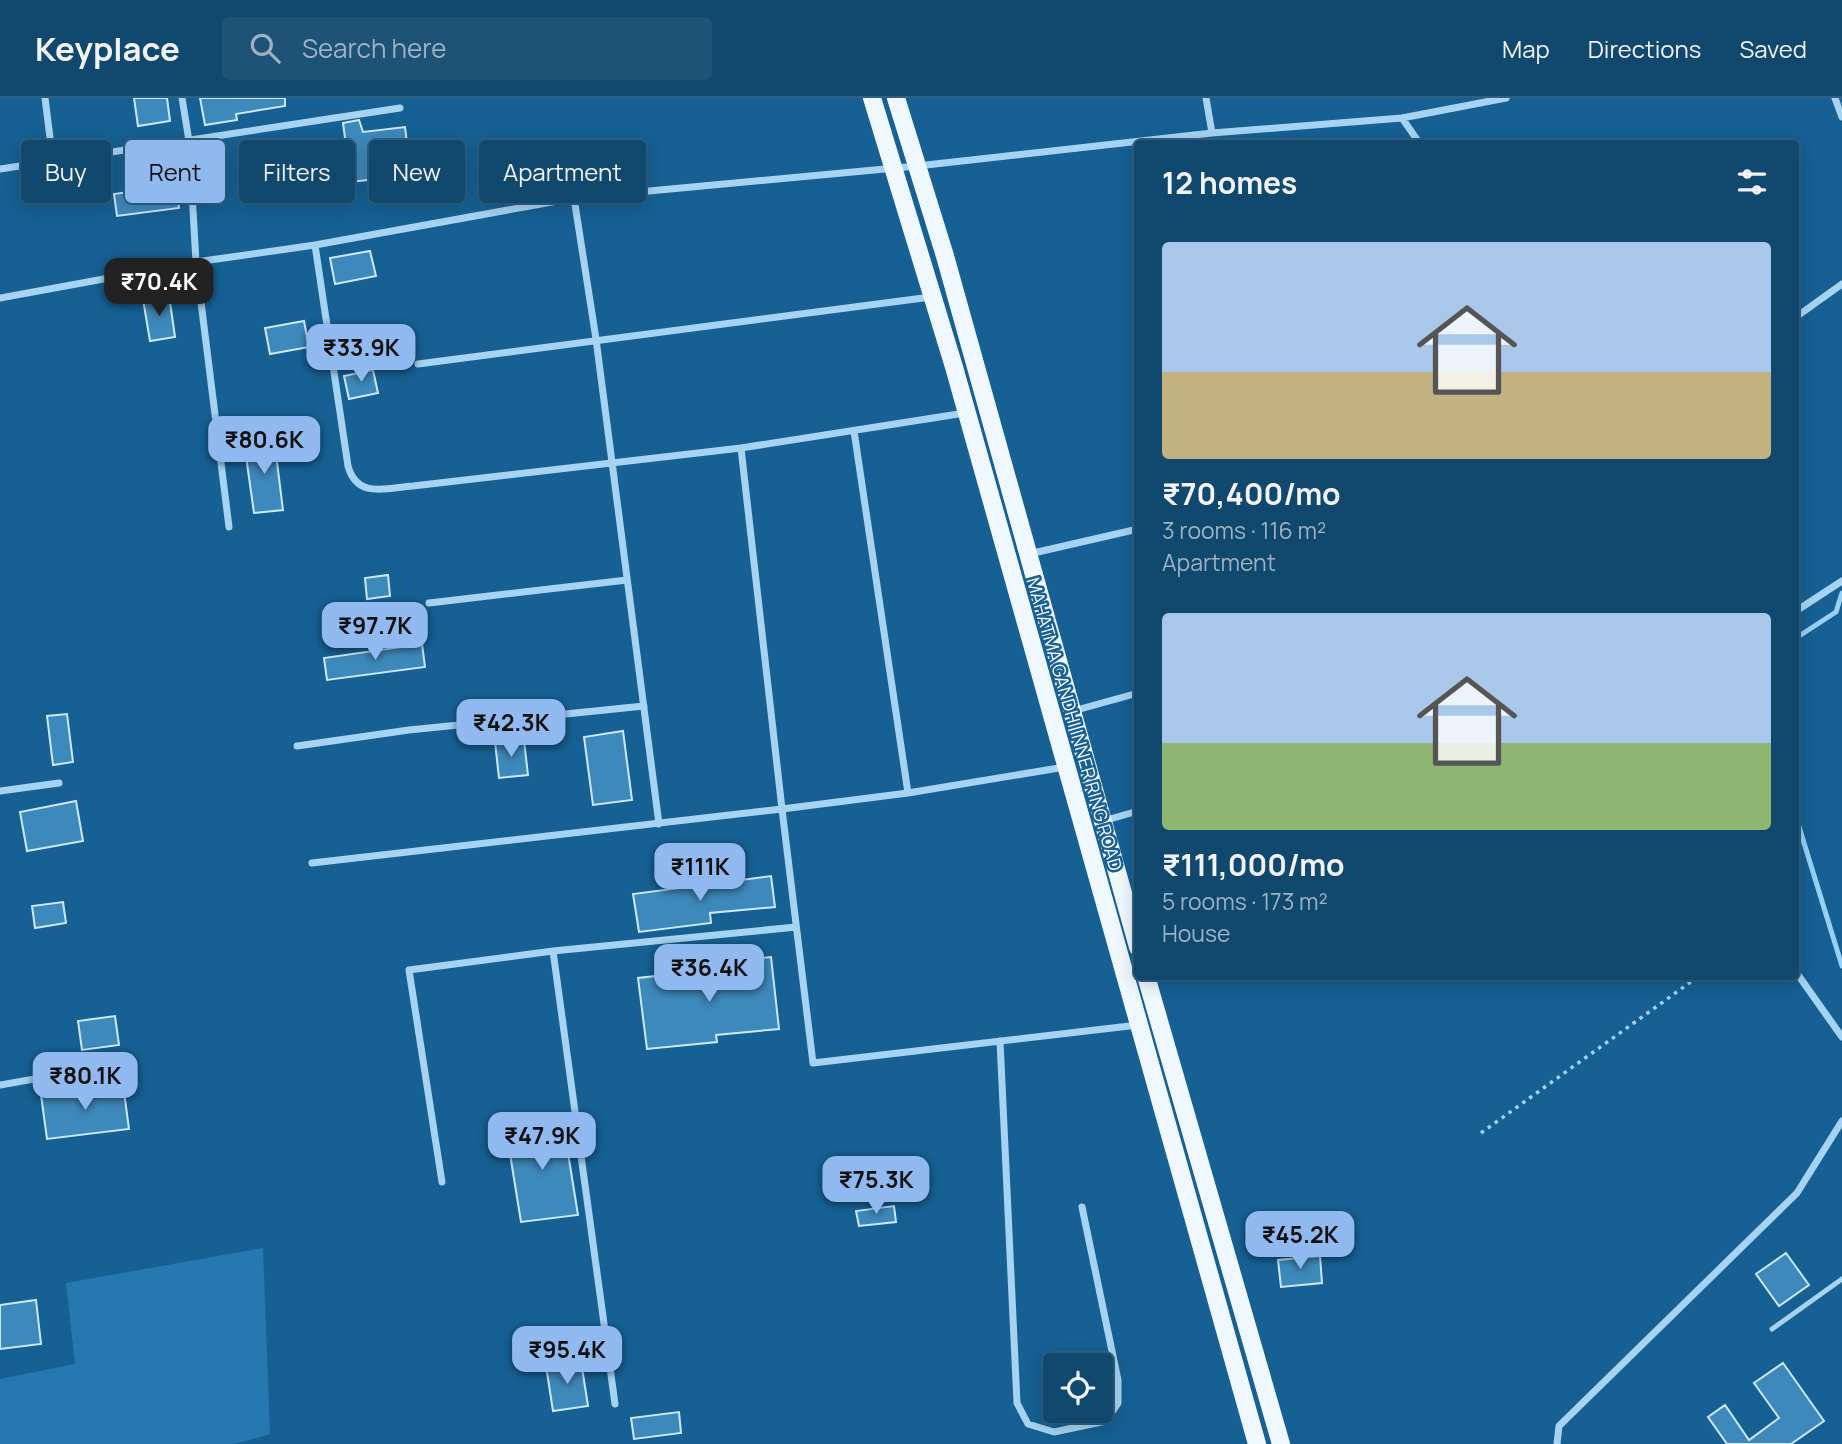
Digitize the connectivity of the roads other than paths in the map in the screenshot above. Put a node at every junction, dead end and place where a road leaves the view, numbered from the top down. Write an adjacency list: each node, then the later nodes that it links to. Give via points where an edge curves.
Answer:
1 (45, 98): 12 (street)
2 (182, 98): 13 (street)
3 (873, 98): 20 (main road, MAHATMA GANDHI INNER RING ROAD)
4 (896, 98): 19 (main road, MAHATMA GANDHI INNER RING ROAD)
5 (1206, 98): 11 (street)
6 (1506, 98): 10 (street)
7 (1835, 98): 9 (street)
8 (400, 108): 14 (street)
9 (1842, 117)
10 (1402, 118): 11 (street); 16 (street)
11 (1212, 133): 15 (street)
12 (50, 140)
13 (189, 140)
14 (195, 140)
15 (1149, 140)
16 (1417, 140)
17 (1134, 142): 19 (street)
18 (21, 166): 21 (street)
19 (917, 166): 20 (street); 40 (main road, MAHATMA GANDHI INNER RING ROAD)
20 (894, 167): 22 (street); 29 (main road, MAHATMA GANDHI INNER RING ROAD)
21 (0, 169)
22 (646, 191)
23 (193, 203): 27 (street)
24 (546, 203): 26 (street)
25 (574, 203): 32 (street)
26 (315, 245): 27 (street); 37 (street, via 348,466 351,479 359,486 413,486)
27 (196, 262): 30 (street); 38 (street)
28 (1842, 284): 31 (street)
29 (933, 297): 32 (street); 34 (main road, MAHATMA GANDHI INNER RING ROAD)
30 (0, 298)
31 (1799, 315)
32 (596, 339): 33 (street); 37 (street)
33 (418, 363)
34 (967, 413): 35 (street); 49 (main road, MAHATMA GANDHI INNER RING ROAD)
35 (854, 431): 36 (street); 52 (street)
36 (741, 449): 37 (street); 53 (street)
37 (612, 462): 41 (street)
38 (229, 527)
39 (1134, 530): 40 (street)
40 (1026, 555): 47 (main road, MAHATMA GANDHI INNER RING ROAD)
41 (627, 580): 43 (street); 46 (street)
42 (1842, 581): 44 (street)
43 (429, 603)
44 (1799, 609)
45 (1134, 694): 47 (street)
46 (644, 706): 48 (street); 56 (street)
47 (1073, 712): 55 (main road, MAHATMA GANDHI INNER RING ROAD)
48 (297, 746)
49 (1065, 767): 52 (street); 63 (main road, MAHATMA GANDHI INNER RING ROAD)
50 (59, 783): 51 (street)
51 (0, 791)
52 (908, 793): 53 (street)
53 (782, 810): 56 (street); 59 (street)
54 (1134, 812): 55 (street)
55 (1103, 821): 58 (main road, MAHATMA GANDHI INNER RING ROAD)
56 (659, 824): 57 (street)
57 (312, 863)
58 (1134, 924)
59 (796, 927): 60 (street); 65 (street, via 813,1063)
60 (554, 951): 69 (street, via 410,970); 73 (street)
61 (1799, 976): 64 (street)
62 (1147, 980): 75 (main road)
63 (1139, 1025): 65 (street); 74 (main road, MAHATMA GANDHI INNER RING ROAD)
64 (1842, 1037)
65 (1000, 1041): 70 (street, via 1017,1403 1028,1424 1054,1432 1106,1421 1118,1403 1118,1380)
66 (119, 1065): 67 (street)
67 (0, 1085)
68 (1842, 1121): 76 (street, via 1797,1193 1559,1426)
69 (442, 1182)
70 (1082, 1207)
71 (1842, 1279): 72 (lane)
72 (1772, 1329)
73 (615, 1404)
74 (1257, 1444)
75 (1280, 1444)
76 (1557, 1444)

